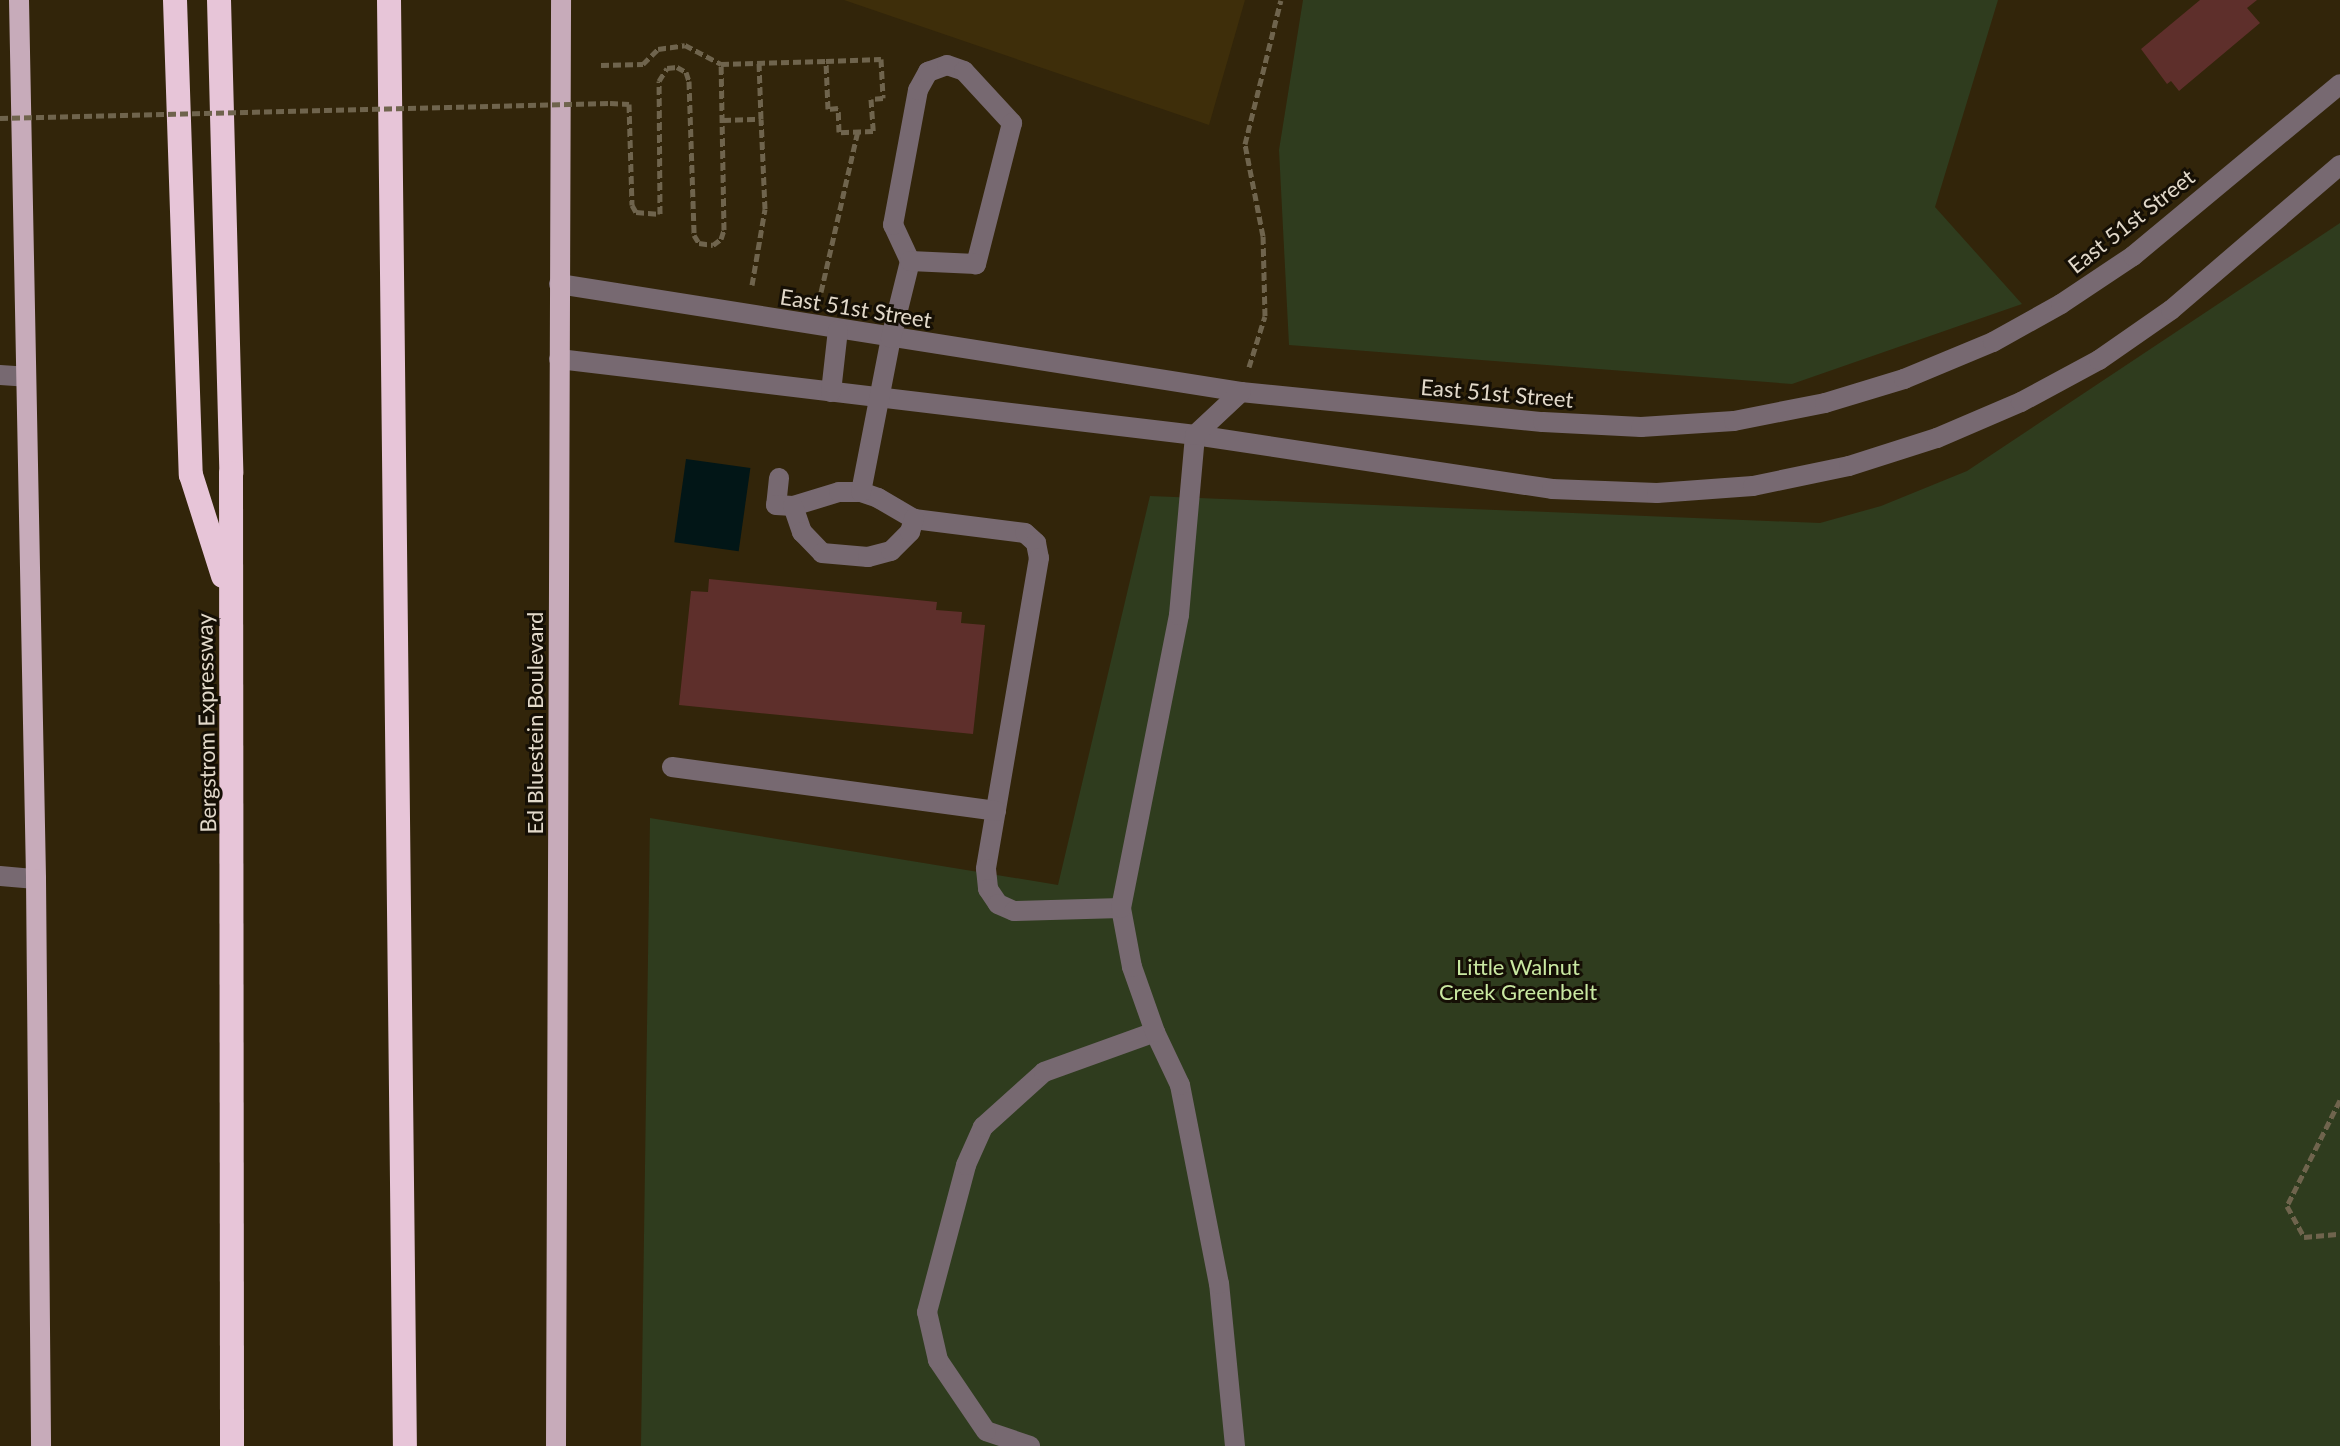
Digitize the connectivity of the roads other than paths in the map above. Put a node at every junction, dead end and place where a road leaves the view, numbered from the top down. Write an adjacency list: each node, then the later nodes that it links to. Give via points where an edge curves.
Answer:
1 (19, 0): 14 (main road)
2 (175, 0): 23 (highway, via 191,475)
3 (219, 0): 23 (highway, Bergstrom Expressway)
4 (389, 0): 32 (highway)
5 (561, 0): 9 (main road, Ed Bluestein Boulevard)
6 (2340, 84): 16 (street, East 51st Street, via 2133,256 2061,304 1993,342 1904,379 1825,403 1734,421 1641,427)
7 (2340, 165): 18 (street, via 2171,310 2099,360 1979,420 1849,466 1753,486 1657,493 1552,489)
8 (910, 261): 8 (street, via 976,264 1012,123 964,71 947,65 928,72 918,90 893,225); 11 (street)
9 (559, 284): 10 (street, East 51st Street); 12 (main road, Ed Bluestein Boulevard)
10 (838, 330): 11 (street, East 51st Street); 15 (street)
11 (891, 338): 16 (street, East 51st Street); 17 (street)
12 (559, 359): 15 (street); 33 (main road, Ed Bluestein Boulevard)
13 (0, 375): 14 (street)
14 (26, 377): 27 (main road)
15 (831, 392): 17 (street)
16 (1241, 392): 18 (street)
17 (880, 398): 18 (street); 20 (street)
18 (1195, 435): 28 (street, via 1179,615)
19 (779, 478): 21 (street, via 776,505)
20 (861, 492): 21 (street, via 839,492); 22 (street)
21 (793, 506): 22 (street, via 802,532 822,553 868,557 891,551 910,532)
22 (914, 519): 25 (street, via 1025,533 1036,543 1039,558)
23 (231, 601): 31 (highway, Bergstrom Expressway)
24 (672, 767): 25 (street)
25 (996, 811): 28 (street, via 986,869 988,889 998,904 1014,911)
26 (0, 876): 27 (street)
27 (36, 879): 30 (main road)
28 (1121, 908): 29 (street, via 1132,967)
29 (1155, 1032): 34 (street, via 1044,1072 983,1127 966,1165 927,1312 938,1360 986,1431); 35 (street, via 1180,1085 1219,1284)
30 (41, 1446)
31 (232, 1446)
32 (405, 1446)
33 (556, 1446)
34 (1030, 1446)
35 (1235, 1446)

